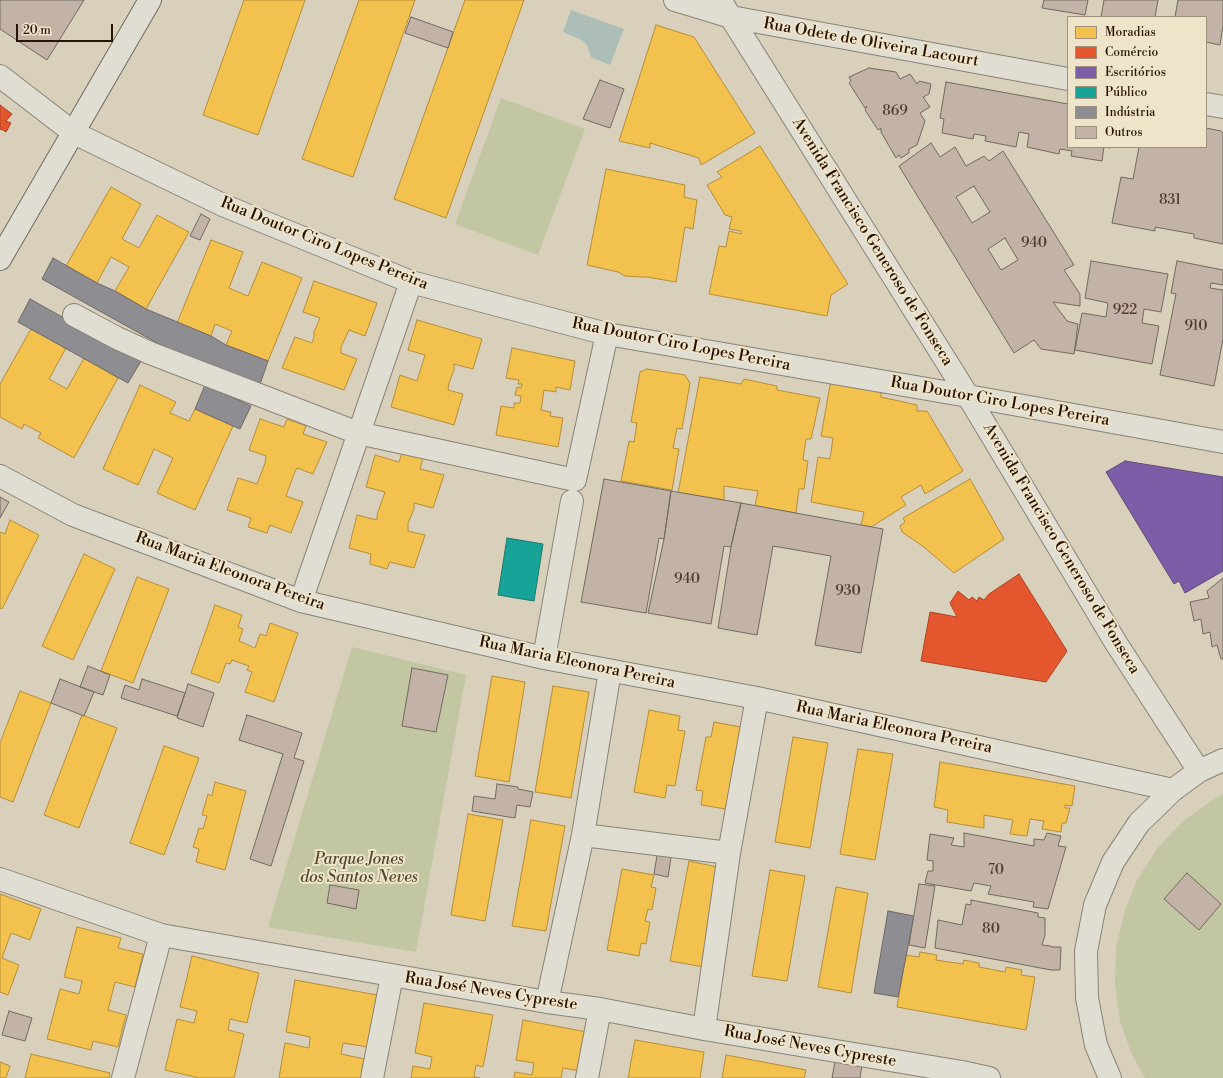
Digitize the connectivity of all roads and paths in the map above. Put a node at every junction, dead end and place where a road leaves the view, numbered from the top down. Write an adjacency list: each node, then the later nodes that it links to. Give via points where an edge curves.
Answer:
1 (150, 0): 8 (street)
2 (675, 0): 3 (street, Rua Odete de Oliveira Lacourt)
3 (726, 8): 5 (street, Rua Odete de Oliveira Lacourt); 13 (street, Avenida Francisco Generoso de Fonseca)
4 (0, 76): 8 (street, Rua Doutor Ciro Lopes Pereira)
5 (1067, 79)
6 (1207, 104): 7 (street)
7 (1223, 107)
8 (74, 133): 9 (street); 10 (street, Rua Doutor Ciro Lopes Pereira, via 225,206)
9 (0, 259)
10 (411, 282): 12 (street, Rua Doutor Ciro Lopes Pereira); 14 (street)
11 (74, 315): 14 (street, via 150,353)
12 (607, 334): 13 (street, Rua Doutor Ciro Lopes Pereira); 14 (street, via 575,480)
13 (968, 396): 15 (street, Rua Doutor Ciro Lopes Pereira); 23 (street, Avenida Francisco Generoso de Fonseca, via 1116,643)
14 (358, 433): 18 (street)
15 (1223, 442)
16 (0, 476): 18 (street, Rua Maria Eleonora Pereira, via 73,514)
17 (572, 500): 19 (street)
18 (301, 601): 19 (street, Rua Maria Eleonora Pereira)
19 (544, 658): 20 (street, Rua Maria Eleonora Pereira)
20 (610, 671): 21 (street, Rua Maria Eleonora Pereira); 25 (street)
21 (757, 698): 24 (street, Rua Maria Eleonora Pereira); 26 (street)
22 (1223, 760): 23 (street)
23 (1199, 771): 24 (street)
24 (1173, 790): 37 (street, via 1135,829 1113,862 1095,905 1086,951 1087,998 1096,1045)
25 (583, 835): 26 (street); 30 (street)
26 (729, 853): 32 (street)
27 (0, 879): 28 (street, Rua José Neves Cypreste)
28 (161, 935): 29 (street, Rua José Neves Cypreste); 33 (street)
29 (392, 976): 30 (street, Rua José Neves Cypreste); 34 (street)
30 (547, 1002): 31 (street, Rua José Neves Cypreste)
31 (600, 1009): 32 (street, Rua José Neves Cypreste); 35 (street)
32 (704, 1029): 36 (street, Rua José Neves Cypreste)
33 (123, 1078)
34 (372, 1078)
35 (587, 1078)
36 (989, 1078)
37 (1110, 1078)

